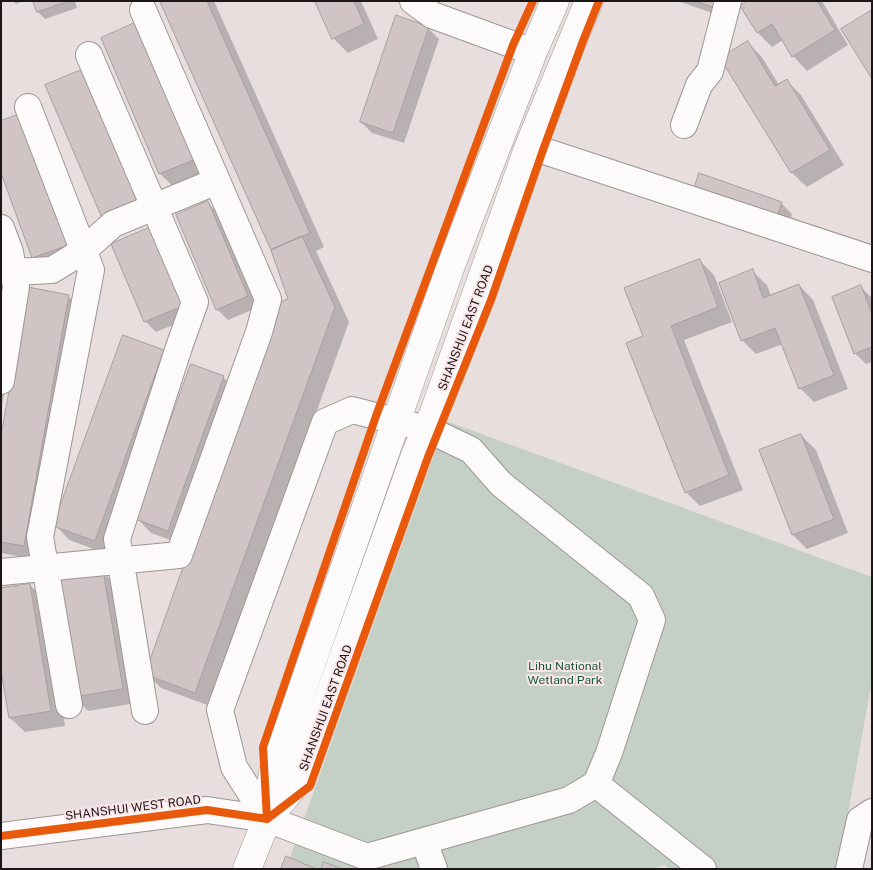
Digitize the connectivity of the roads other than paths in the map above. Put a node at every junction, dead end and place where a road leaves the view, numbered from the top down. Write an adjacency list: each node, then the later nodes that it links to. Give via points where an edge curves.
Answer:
1 (413, 1): 6 (street, via 432,15)
2 (555, 1): 6 (highway, SHANSHUI EAST ROAD)
3 (589, 1): 10 (highway, SHANSHUI EAST ROAD)
4 (728, 1): 9 (street, via 710,71 700,84)
5 (143, 10): 11 (street)
6 (533, 52): 18 (highway, SHANSHUI EAST ROAD, via 450,268)
7 (89, 54): 12 (street)
8 (28, 107): 14 (street)
9 (684, 125)
10 (529, 146): 15 (street); 19 (highway, SHANSHUI EAST ROAD)
11 (217, 181): 12 (street); 20 (street, via 268,299 179,554)
12 (154, 207): 14 (street, via 113,224); 20 (street, via 195,302 117,539)
13 (1, 228): 16 (street, via 10,252)
14 (83, 252): 16 (street, via 52,270); 21 (street, via 90,270 40,538)
15 (872, 260)
16 (7, 270): 17 (street, via 16,287)
17 (1, 381)
18 (397, 420): 19 (street); 27 (highway, SHANSHUI EAST ROAD, via 273,772); 27 (street, via 352,410 325,422 220,710 234,767)
19 (427, 429): 25 (street, via 471,450 502,484 641,596 645,604 652,620 610,754); 27 (highway, SHANSHUI EAST ROAD, via 300,779)
20 (120, 561): 21 (street); 24 (street)
21 (46, 568): 22 (street); 23 (street)
22 (1, 572)
23 (69, 705)
24 (146, 711)
25 (596, 784): 29 (street, SHANSHUI WEST ROAD, via 569,800); 32 (street)
26 (872, 812): 33 (street, via 860,820)
27 (267, 818): 28 (street, SHANSHUI WEST ROAD, via 207,810); 29 (street, SHANSHUI WEST ROAD, via 367,857); 30 (highway, SHANSHUI EAST ROAD)
28 (1, 836)
29 (424, 841): 31 (street)
30 (247, 869)
31 (434, 869)
32 (704, 869)
33 (849, 869)

